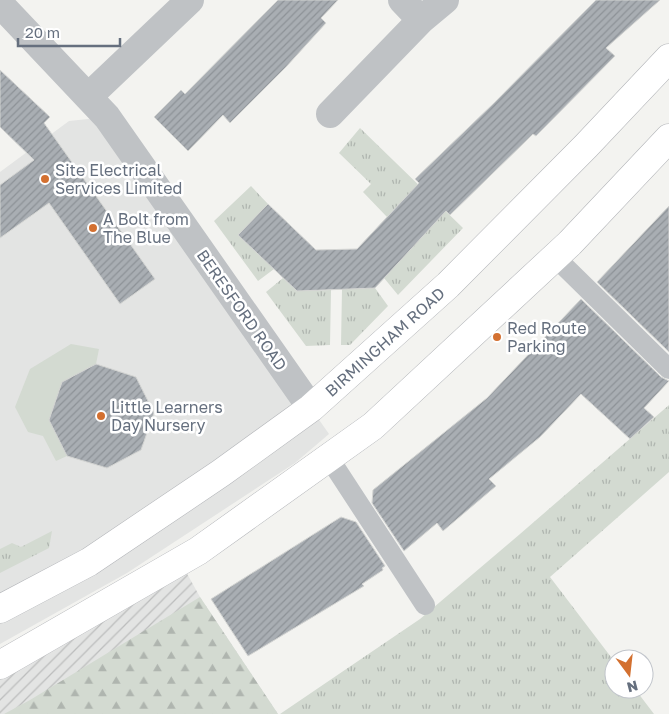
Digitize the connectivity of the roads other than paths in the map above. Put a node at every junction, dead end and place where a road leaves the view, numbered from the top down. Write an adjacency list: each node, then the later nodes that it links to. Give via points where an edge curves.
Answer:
1 (190, 0): 7 (street)
2 (402, 0): 5 (street)
3 (445, 0): 5 (street)
4 (0, 4): 7 (street, BERESFORD ROAD)
5 (421, 20): 8 (street)
6 (669, 58): 12 (main road, BIRMINGHAM ROAD, via 448,285)
7 (88, 98): 12 (street, BERESFORD ROAD, via 107,117)
8 (330, 114)
9 (669, 138): 10 (main road)
10 (555, 257): 11 (lane); 13 (main road, via 372,426)
11 (669, 369)
12 (311, 408): 15 (main road, BIRMINGHAM ROAD, via 89,562)
13 (329, 458): 14 (lane); 16 (main road, via 198,551)
14 (425, 605)
15 (0, 609)
16 (0, 666)

